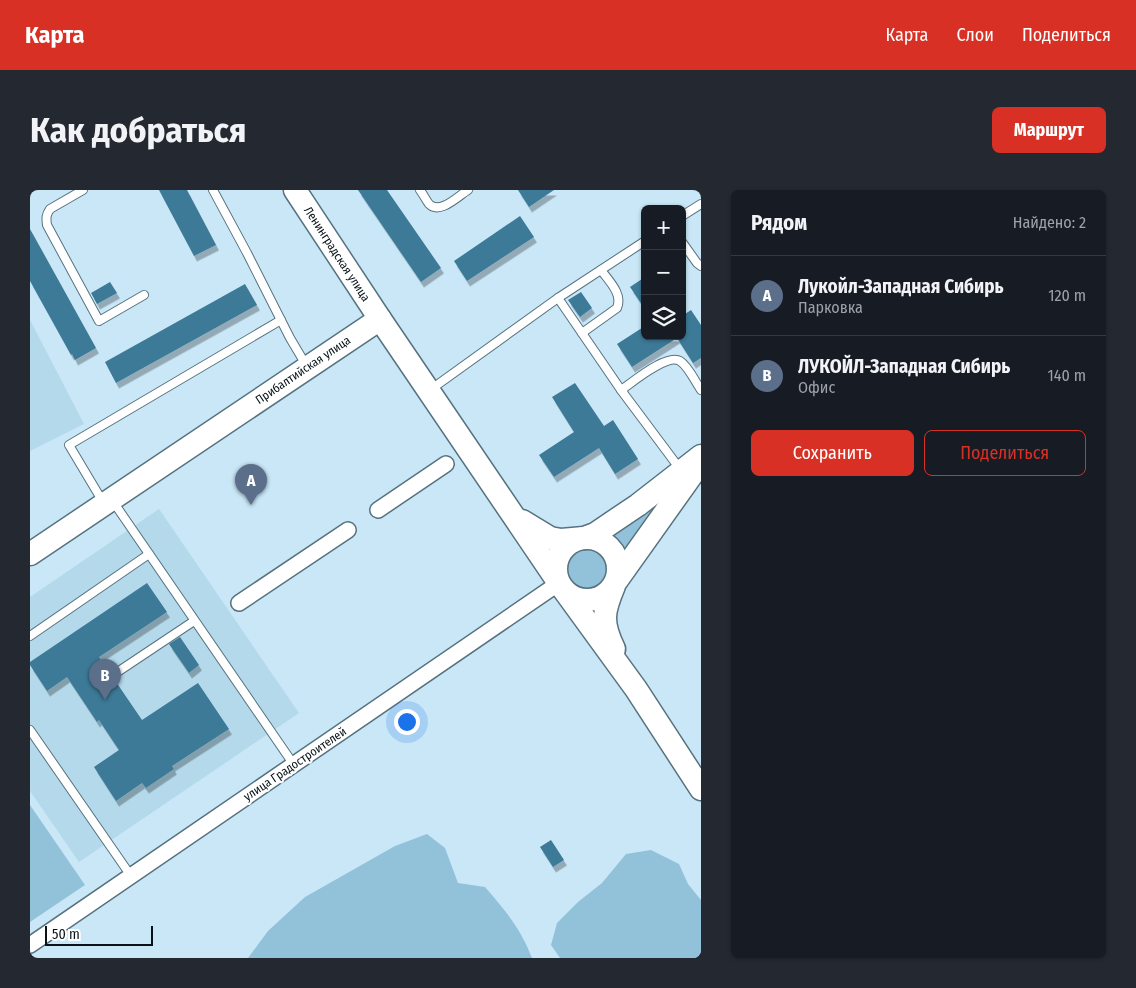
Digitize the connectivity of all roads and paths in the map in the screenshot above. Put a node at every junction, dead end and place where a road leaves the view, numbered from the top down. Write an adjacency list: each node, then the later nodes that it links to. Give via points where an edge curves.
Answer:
1 (83, 190): 12 (lane, via 50,209 46,220 99,321)
2 (213, 190): 15 (lane)
3 (295, 190): 14 (street, Ленинградская улица)
4 (420, 190): 5 (lane, via 430,205 437,208)
5 (468, 190)
6 (701, 204): 7 (lane)
7 (686, 213)
8 (641, 243): 11 (lane)
9 (686, 247): 10 (lane)
10 (701, 266)
11 (601, 270): 13 (lane); 16 (lane, via 620,302 617,308)
12 (144, 295)
13 (558, 298): 16 (lane); 18 (lane)
14 (380, 319): 17 (street, Прибалтийская улица); 18 (street)
15 (281, 320): 17 (lane); 24 (lane, via 69,445)
16 (582, 333): 19 (lane)
17 (307, 366): 24 (street, Прибалтийская улица)
18 (429, 390): 26 (street)
19 (621, 390): 20 (lane, via 665,361 675,358 682,362); 23 (lane)
20 (701, 390)
21 (701, 456): 23 (street)
22 (446, 464): 25 (street)
23 (690, 471): 28 (street, via 610,525); 31 (street)
24 (108, 501): 29 (street, Прибалтийская улица); 30 (lane)
25 (378, 510)
26 (514, 514): 28 (street, via 550,538); 32 (street)
27 (348, 530): 33 (street)
28 (584, 538): 31 (street, via 600,540 612,550 618,566); 32 (street, via 570,543 560,554 556,568)
29 (30, 554)
30 (149, 554): 34 (lane); 35 (lane)
31 (615, 583): 32 (street, via 604,596 590,600 575,598); 37 (street, via 604,621 612,646)
32 (561, 586): 37 (street); 39 (street, улица Градостроителей)
33 (240, 603)
34 (194, 621): 36 (lane); 39 (lane)
35 (30, 636)
36 (120, 671)
37 (636, 689): 40 (street)
38 (30, 730): 41 (lane)
39 (294, 765): 41 (street, улица Градостроителей)
40 (701, 789)
41 (131, 876): 42 (street, улица Градостроителей)
42 (30, 945)

